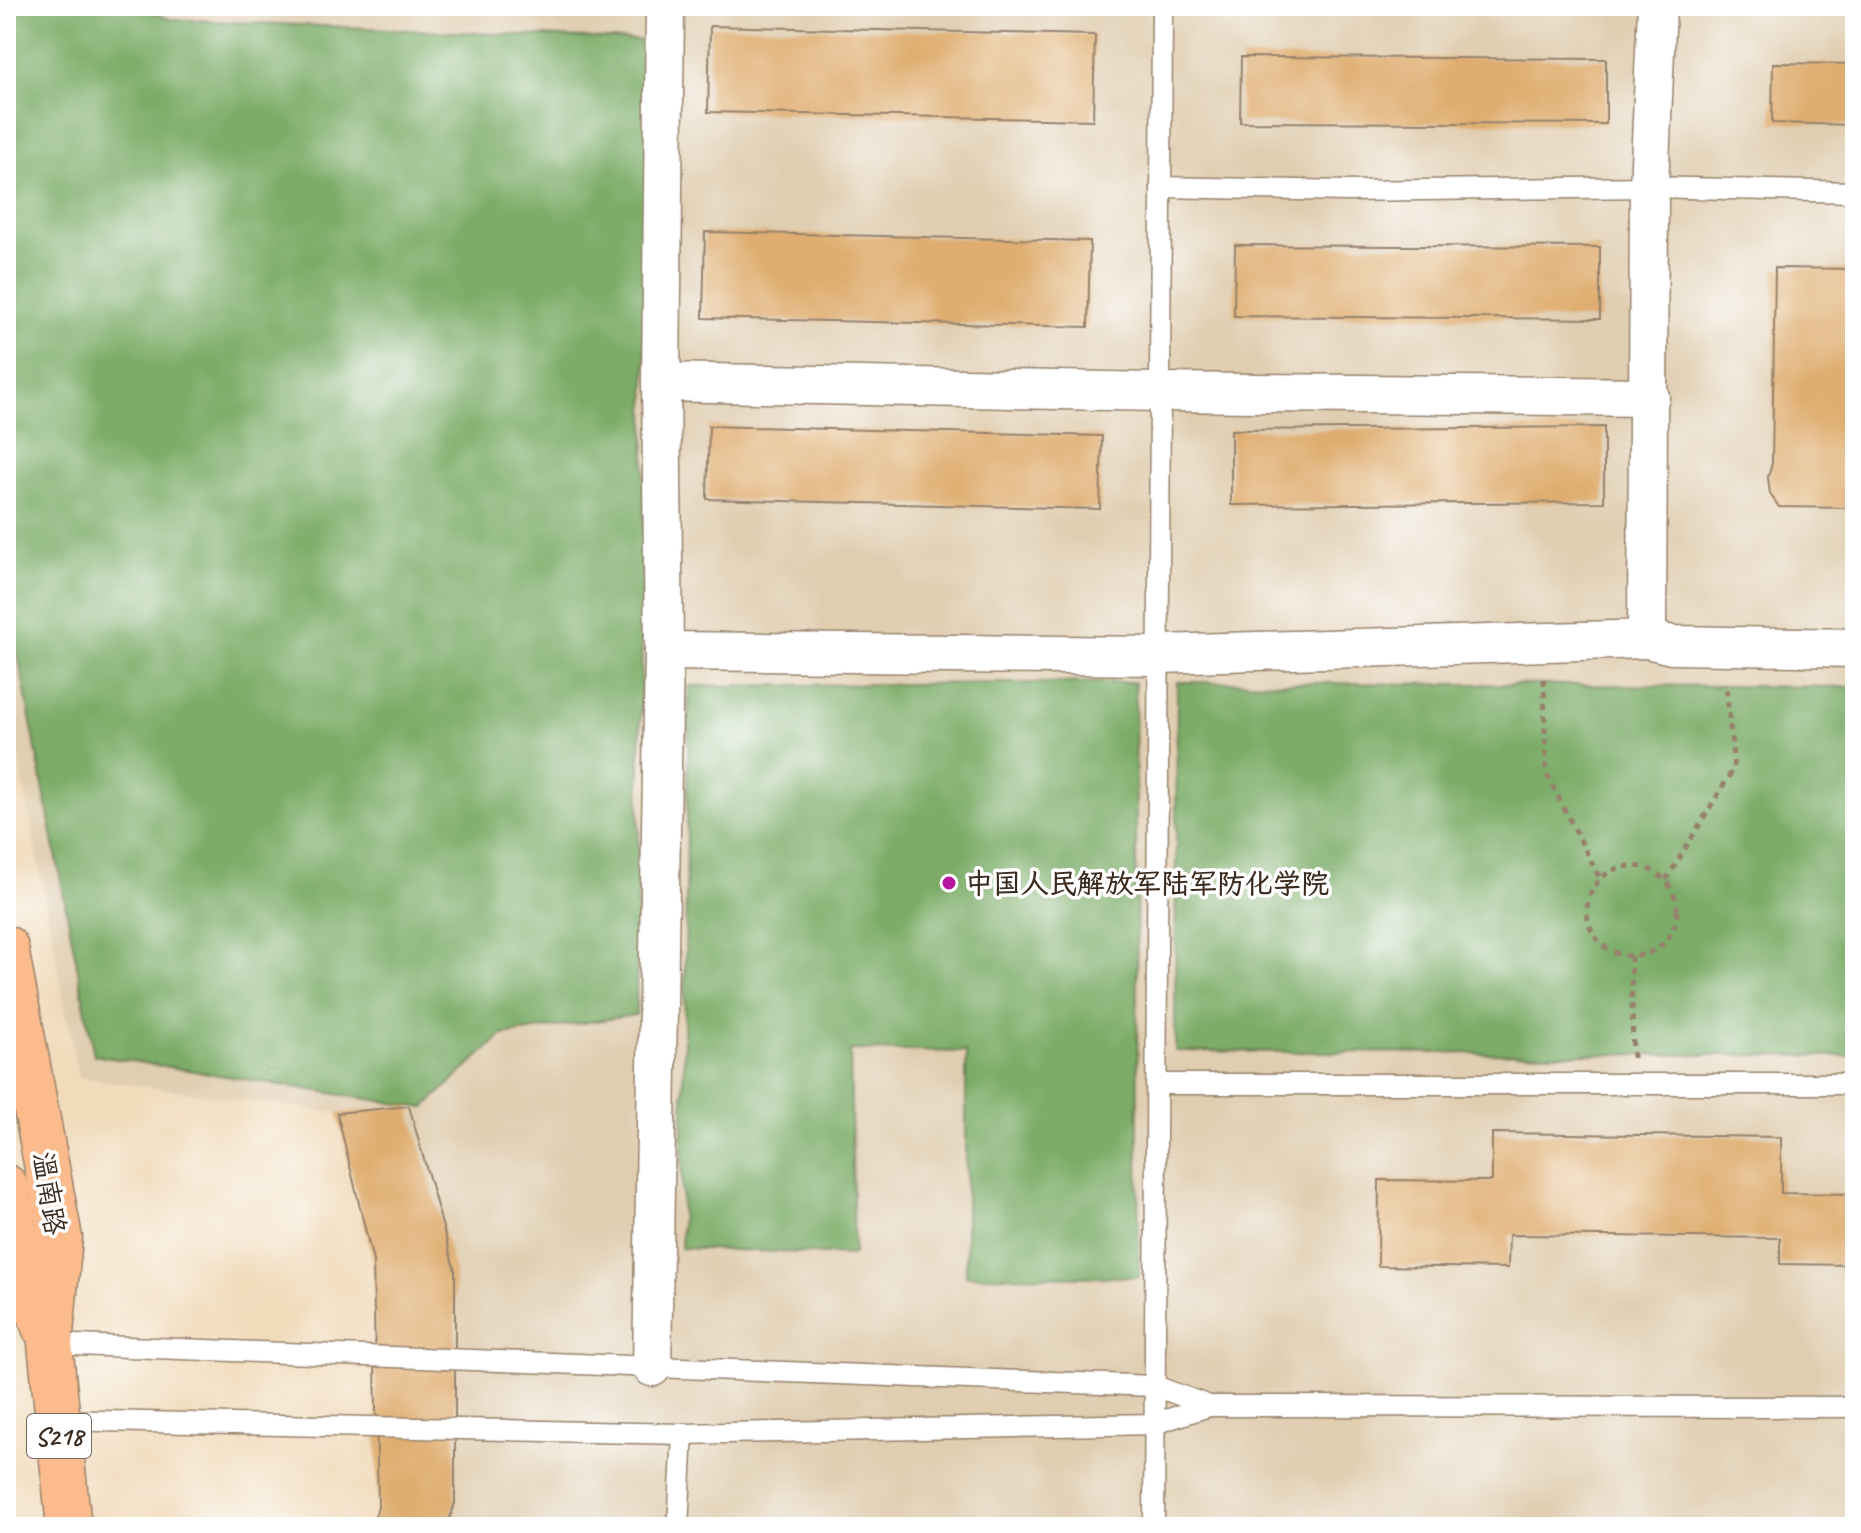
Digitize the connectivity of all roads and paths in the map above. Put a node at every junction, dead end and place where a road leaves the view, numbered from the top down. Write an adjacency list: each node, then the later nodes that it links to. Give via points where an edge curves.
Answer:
1 (665, 6): 7 (street)
2 (1162, 6): 4 (lane)
3 (1657, 6): 5 (street)
4 (1161, 187): 5 (lane); 8 (lane)
5 (1649, 187): 6 (lane); 9 (street)
6 (1855, 192)
7 (661, 382): 8 (street); 14 (street)
8 (1160, 392): 9 (street); 15 (lane)
9 (1650, 397): 10 (street)
10 (1647, 639): 11 (street); 12 (street)
11 (1544, 642): 15 (street); 16 (path, via 1546,773)
12 (1723, 646): 13 (street); 17 (path, via 1734,768)
13 (1855, 648)
14 (664, 651): 15 (street); 25 (street)
15 (1158, 656): 20 (lane)
16 (1600, 879): 17 (path, via 1626,866 1654,871); 19 (path, via 1587,906 1593,934 1603,946)
17 (1666, 880): 19 (path, via 1678,908 1676,923 1659,947)
18 (6, 948): 24 (main road, 温南路 / S218, via 60,1238)
19 (1631, 956): 21 (path)
20 (1156, 1084): 21 (lane); 26 (lane)
21 (1633, 1084): 22 (lane)
22 (1855, 1084)
23 (6, 1187): 24 (main road, 温南路 / S218, via 17,1245)
24 (50, 1344): 25 (lane); 29 (main road, 温南路 / S218)
25 (652, 1367): 26 (lane)
26 (1155, 1386): 27 (lane); 30 (lane)
27 (1209, 1406): 28 (lane); 30 (lane)
28 (1855, 1407)
29 (58, 1420): 31 (lane); 32 (main road, 温南路 / S218)
30 (1154, 1424): 31 (lane); 34 (lane)
31 (683, 1434): 33 (lane)
32 (69, 1527)
33 (678, 1527)
34 (1154, 1527)

